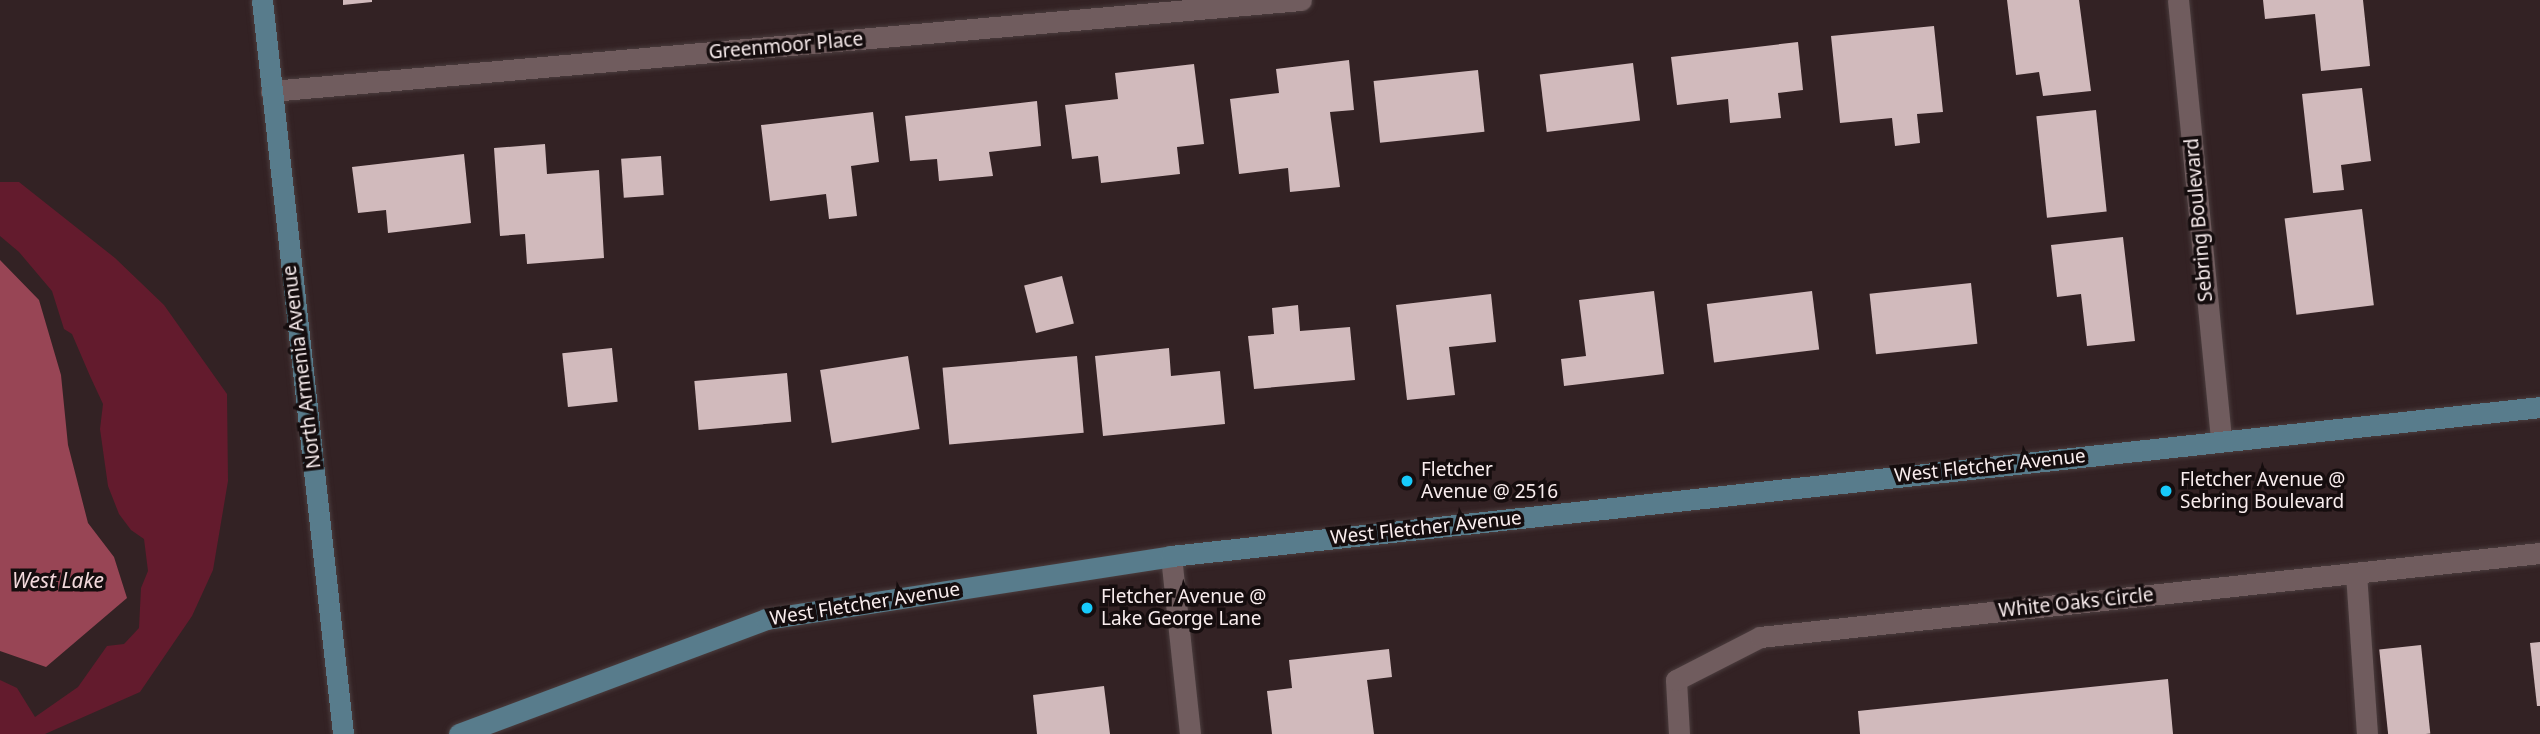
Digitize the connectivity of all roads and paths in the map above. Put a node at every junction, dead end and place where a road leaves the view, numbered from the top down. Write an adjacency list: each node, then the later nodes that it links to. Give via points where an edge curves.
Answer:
1 (262, 0): 5 (main road, North Armenia Avenue)
2 (1301, 0): 4 (street, Greenmoor Place)
3 (2178, 0): 7 (street, Sebring Boulevard)
4 (1145, 7): 5 (street, Greenmoor Place)
5 (271, 91): 11 (main road, North Armenia Avenue)
6 (2540, 407): 7 (main road, West Fletcher Avenue)
7 (2221, 441): 9 (main road, West Fletcher Avenue)
8 (2540, 553): 10 (street, White Oaks Circle)
9 (1171, 556): 12 (main road, West Fletcher Avenue, via 766,619); 13 (street)
10 (2356, 573): 14 (street, White Oaks Circle, via 1760,637 1676,680); 15 (street)
11 (343, 734)
12 (459, 734)
13 (1190, 734)
14 (1679, 734)
15 (2367, 734)

